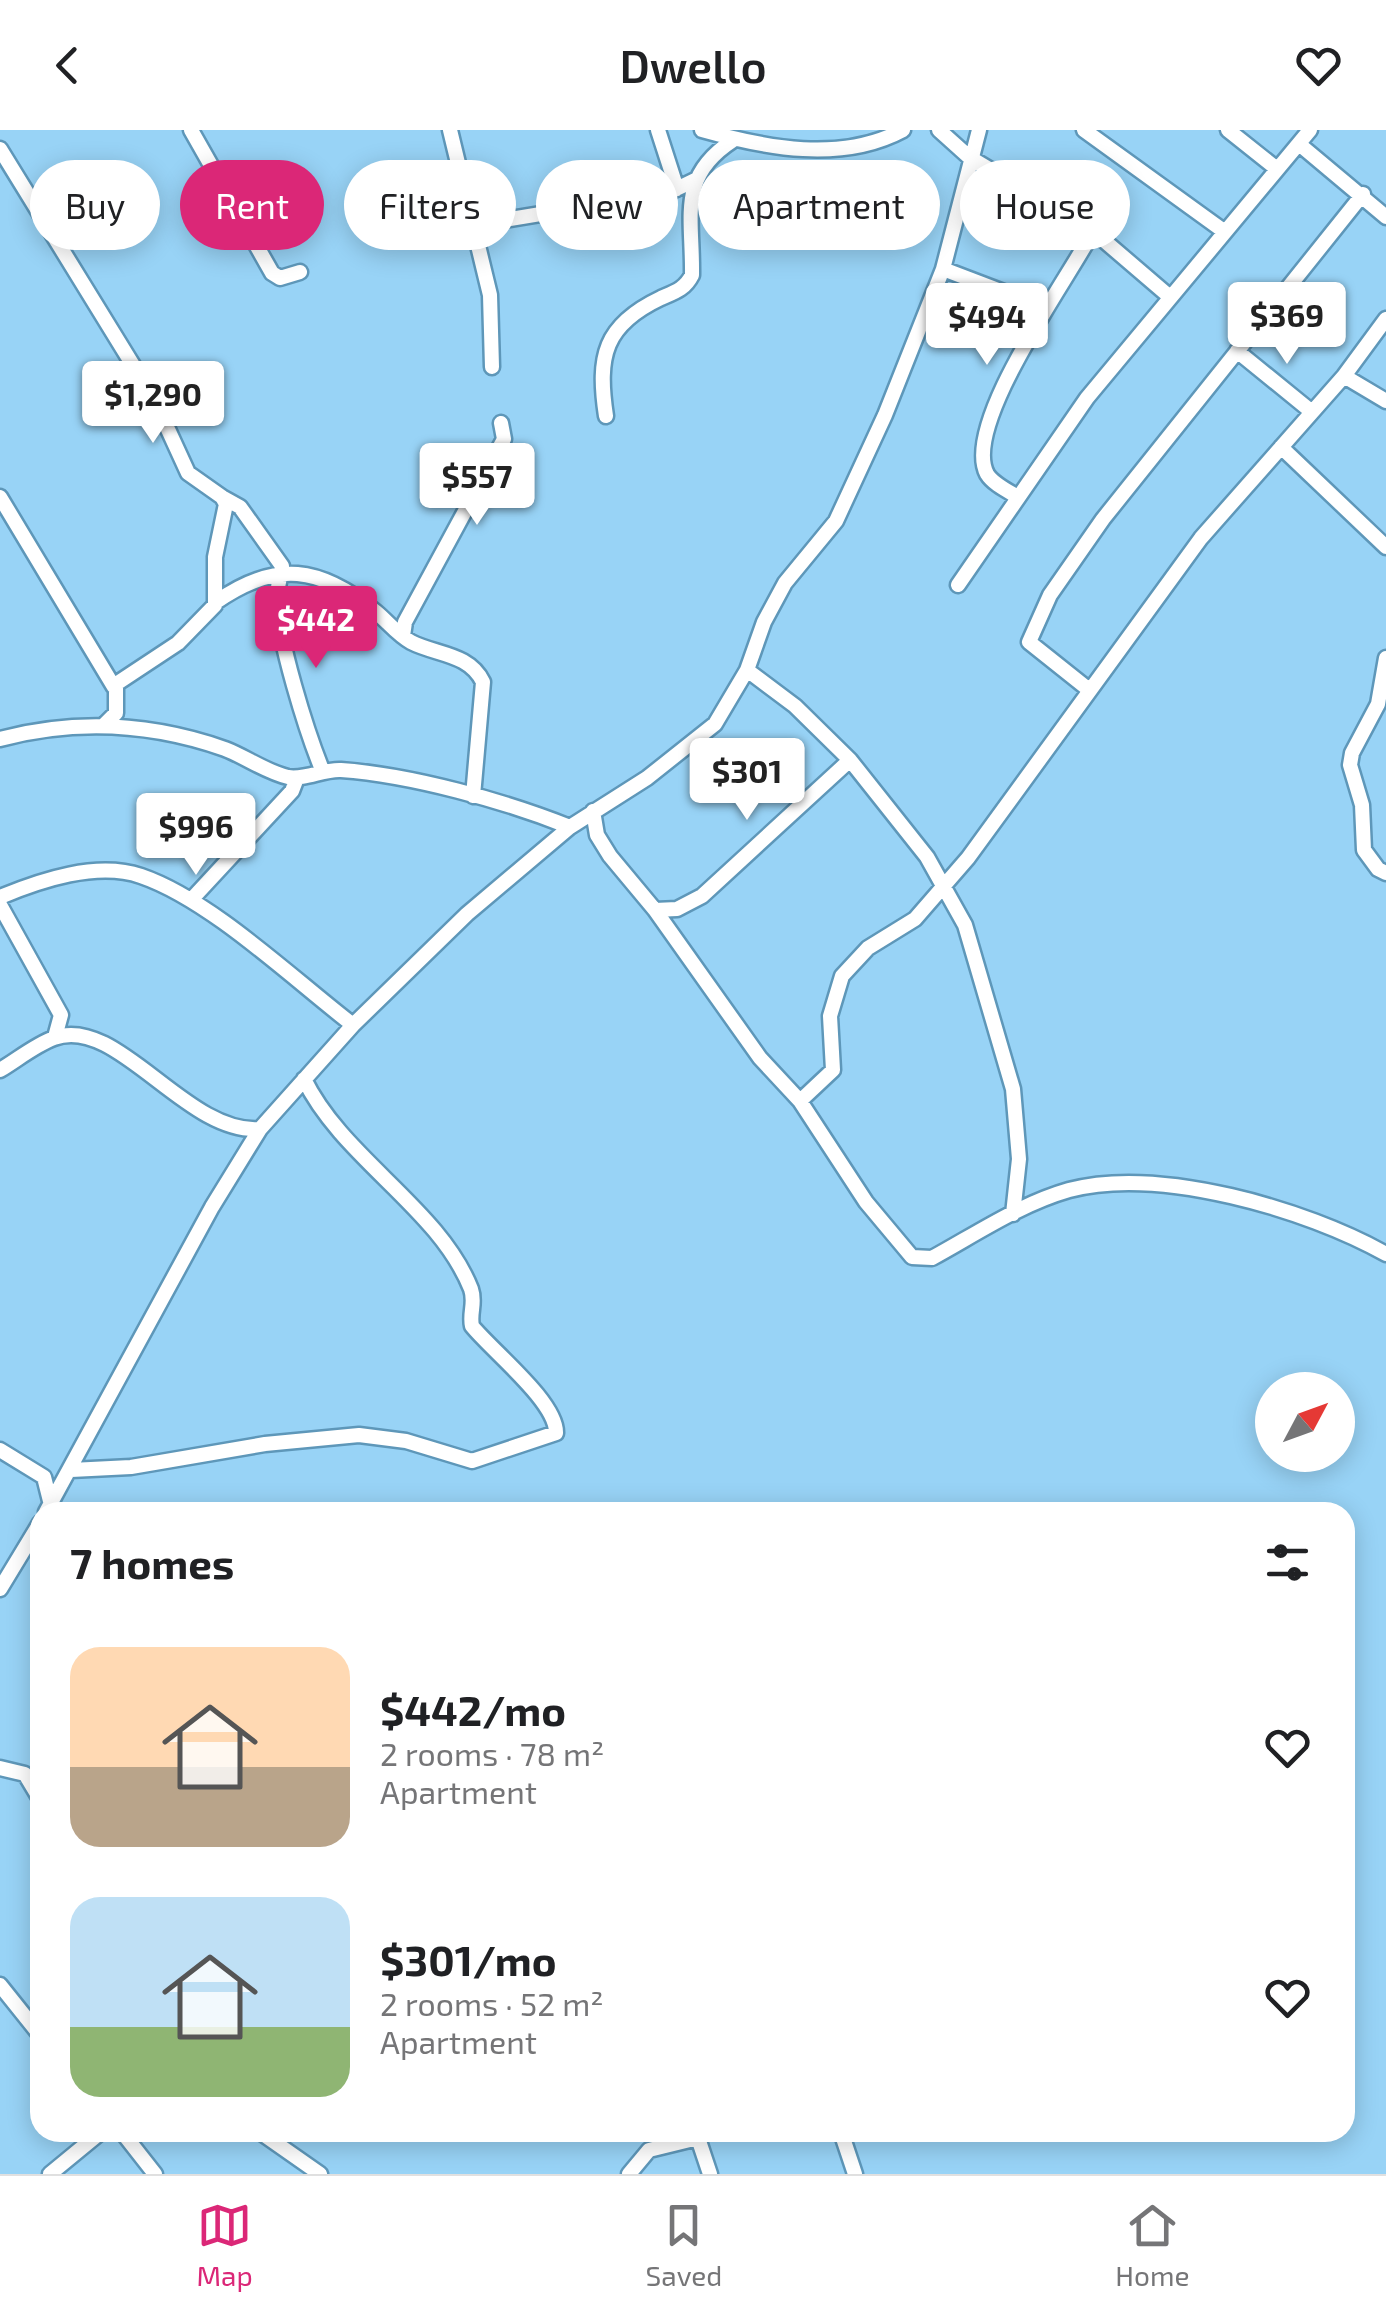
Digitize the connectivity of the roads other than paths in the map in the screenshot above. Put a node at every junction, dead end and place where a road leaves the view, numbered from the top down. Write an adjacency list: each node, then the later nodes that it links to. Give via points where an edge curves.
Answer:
1 (191, 130): 28 (street, via 272,273 280,278)
2 (450, 130): 15 (street)
3 (658, 130): 16 (street)
4 (702, 130): 11 (street)
5 (902, 130): 11 (street, via 865,145 836,147)
6 (939, 130): 14 (street)
7 (979, 130): 14 (street)
8 (1084, 130): 23 (street)
9 (1228, 130): 18 (street)
10 (1310, 130): 12 (street)
11 (732, 141): 19 (street, via 707,159)
12 (1299, 144): 18 (street); 21 (street)
13 (0, 150): 40 (street, via 156,401 188,473)
14 (969, 157): 17 (street); 27 (street, via 965,196)
15 (458, 160)
16 (668, 160)
17 (974, 160)
18 (1277, 169): 23 (street)
19 (695, 180): 20 (street); 37 (street, via 692,275 678,291 632,312 614,335 601,372)
20 (678, 188)
21 (1363, 194): 22 (street); 32 (street)
22 (1386, 217)
23 (1225, 232): 29 (street)
24 (480, 250): 33 (street, via 490,294)
25 (1081, 250): 31 (street)
26 (1115, 250): 29 (street)
27 (942, 269): 31 (street, via 1006,293); 49 (street, via 836,521 784,584)
28 (300, 272)
29 (1170, 297): 42 (street)
30 (1386, 319): 34 (street)
31 (1027, 340): 42 (street, via 996,399 985,452 988,474)
32 (1238, 352): 36 (street); 51 (street, via 1104,518 1030,632 1035,651)
33 (492, 367)
34 (1344, 376): 35 (street); 36 (street)
35 (1386, 401)
36 (1312, 412): 39 (street)
37 (606, 416)
38 (501, 423): 47 (street, via 504,439 452,528)
39 (1281, 448): 43 (street); 51 (street, via 1201,538)
40 (222, 496): 44 (street, via 240,507); 46 (street)
41 (0, 497): 50 (street)
42 (1018, 497): 45 (street)
43 (1386, 547)
44 (281, 573): 46 (street, via 238,586); 47 (street, via 325,578); 55 (street, via 281,624)
45 (958, 585)
46 (216, 602): 50 (street, via 178,643)
47 (402, 636): 57 (street, via 462,660 481,678)
48 (1386, 658): 60 (street, via 1378,704 1350,765 1362,804 1364,850)
49 (747, 670): 54 (street); 58 (street, via 715,724)
50 (114, 687): 52 (street, via 116,713)
51 (1088, 689): 61 (street, via 1010,804)
52 (105, 724): 53 (street); 56 (street, via 190,739)
53 (0, 739)
54 (850, 760): 61 (street, via 927,857); 64 (street, via 702,896 677,909)
55 (323, 772): 56 (street); 57 (street)
56 (298, 778): 62 (street)
57 (473, 796): 59 (street)
58 (592, 811): 59 (street); 64 (street, via 601,844)
59 (570, 827): 65 (street, via 467,914)
60 (1386, 872)
61 (940, 887): 69 (street, via 915,919 868,948 842,976 830,1016 833,1070); 71 (street, via 971,937 1013,1089 1019,1159)
62 (191, 900): 63 (street, via 139,875 109,872 50,878); 65 (street)
63 (0, 901): 66 (street, via 60,1016)
64 (654, 910): 69 (street, via 760,1058)
65 (353, 1025): 68 (street)
66 (56, 1037): 67 (street); 70 (street, via 94,1038 224,1126)
67 (0, 1070)
68 (304, 1078): 70 (street); 74 (street, via 326,1117 451,1254 475,1300 472,1326 552,1418 556,1432 472,1461 406,1441 326,1436)
69 (800, 1101): 71 (street, via 856,1188 912,1257 932,1258)
70 (260, 1129): 74 (street)
71 (1013, 1214): 72 (street, via 1074,1189 1154,1185 1278,1211)
72 (1386, 1254)
73 (0, 1450): 75 (street)
74 (69, 1473): 75 (street); 77 (street)
75 (44, 1477): 76 (street)
76 (48, 1502)
77 (53, 1502)
78 (30, 1539): 79 (street)
79 (0, 1589)
80 (0, 1768): 81 (street, via 25,1774)
81 (30, 1782)
82 (0, 1985): 83 (street)
83 (30, 2022)
84 (89, 2142): 90 (street)
85 (130, 2142): 91 (street)
86 (274, 2142): 92 (street)
87 (675, 2142): 93 (street, via 649,2150)
88 (699, 2142): 94 (street)
89 (844, 2142): 95 (street)
90 (50, 2174)
91 (155, 2174)
92 (320, 2174)
93 (629, 2174)
94 (710, 2174)
95 (855, 2174)

